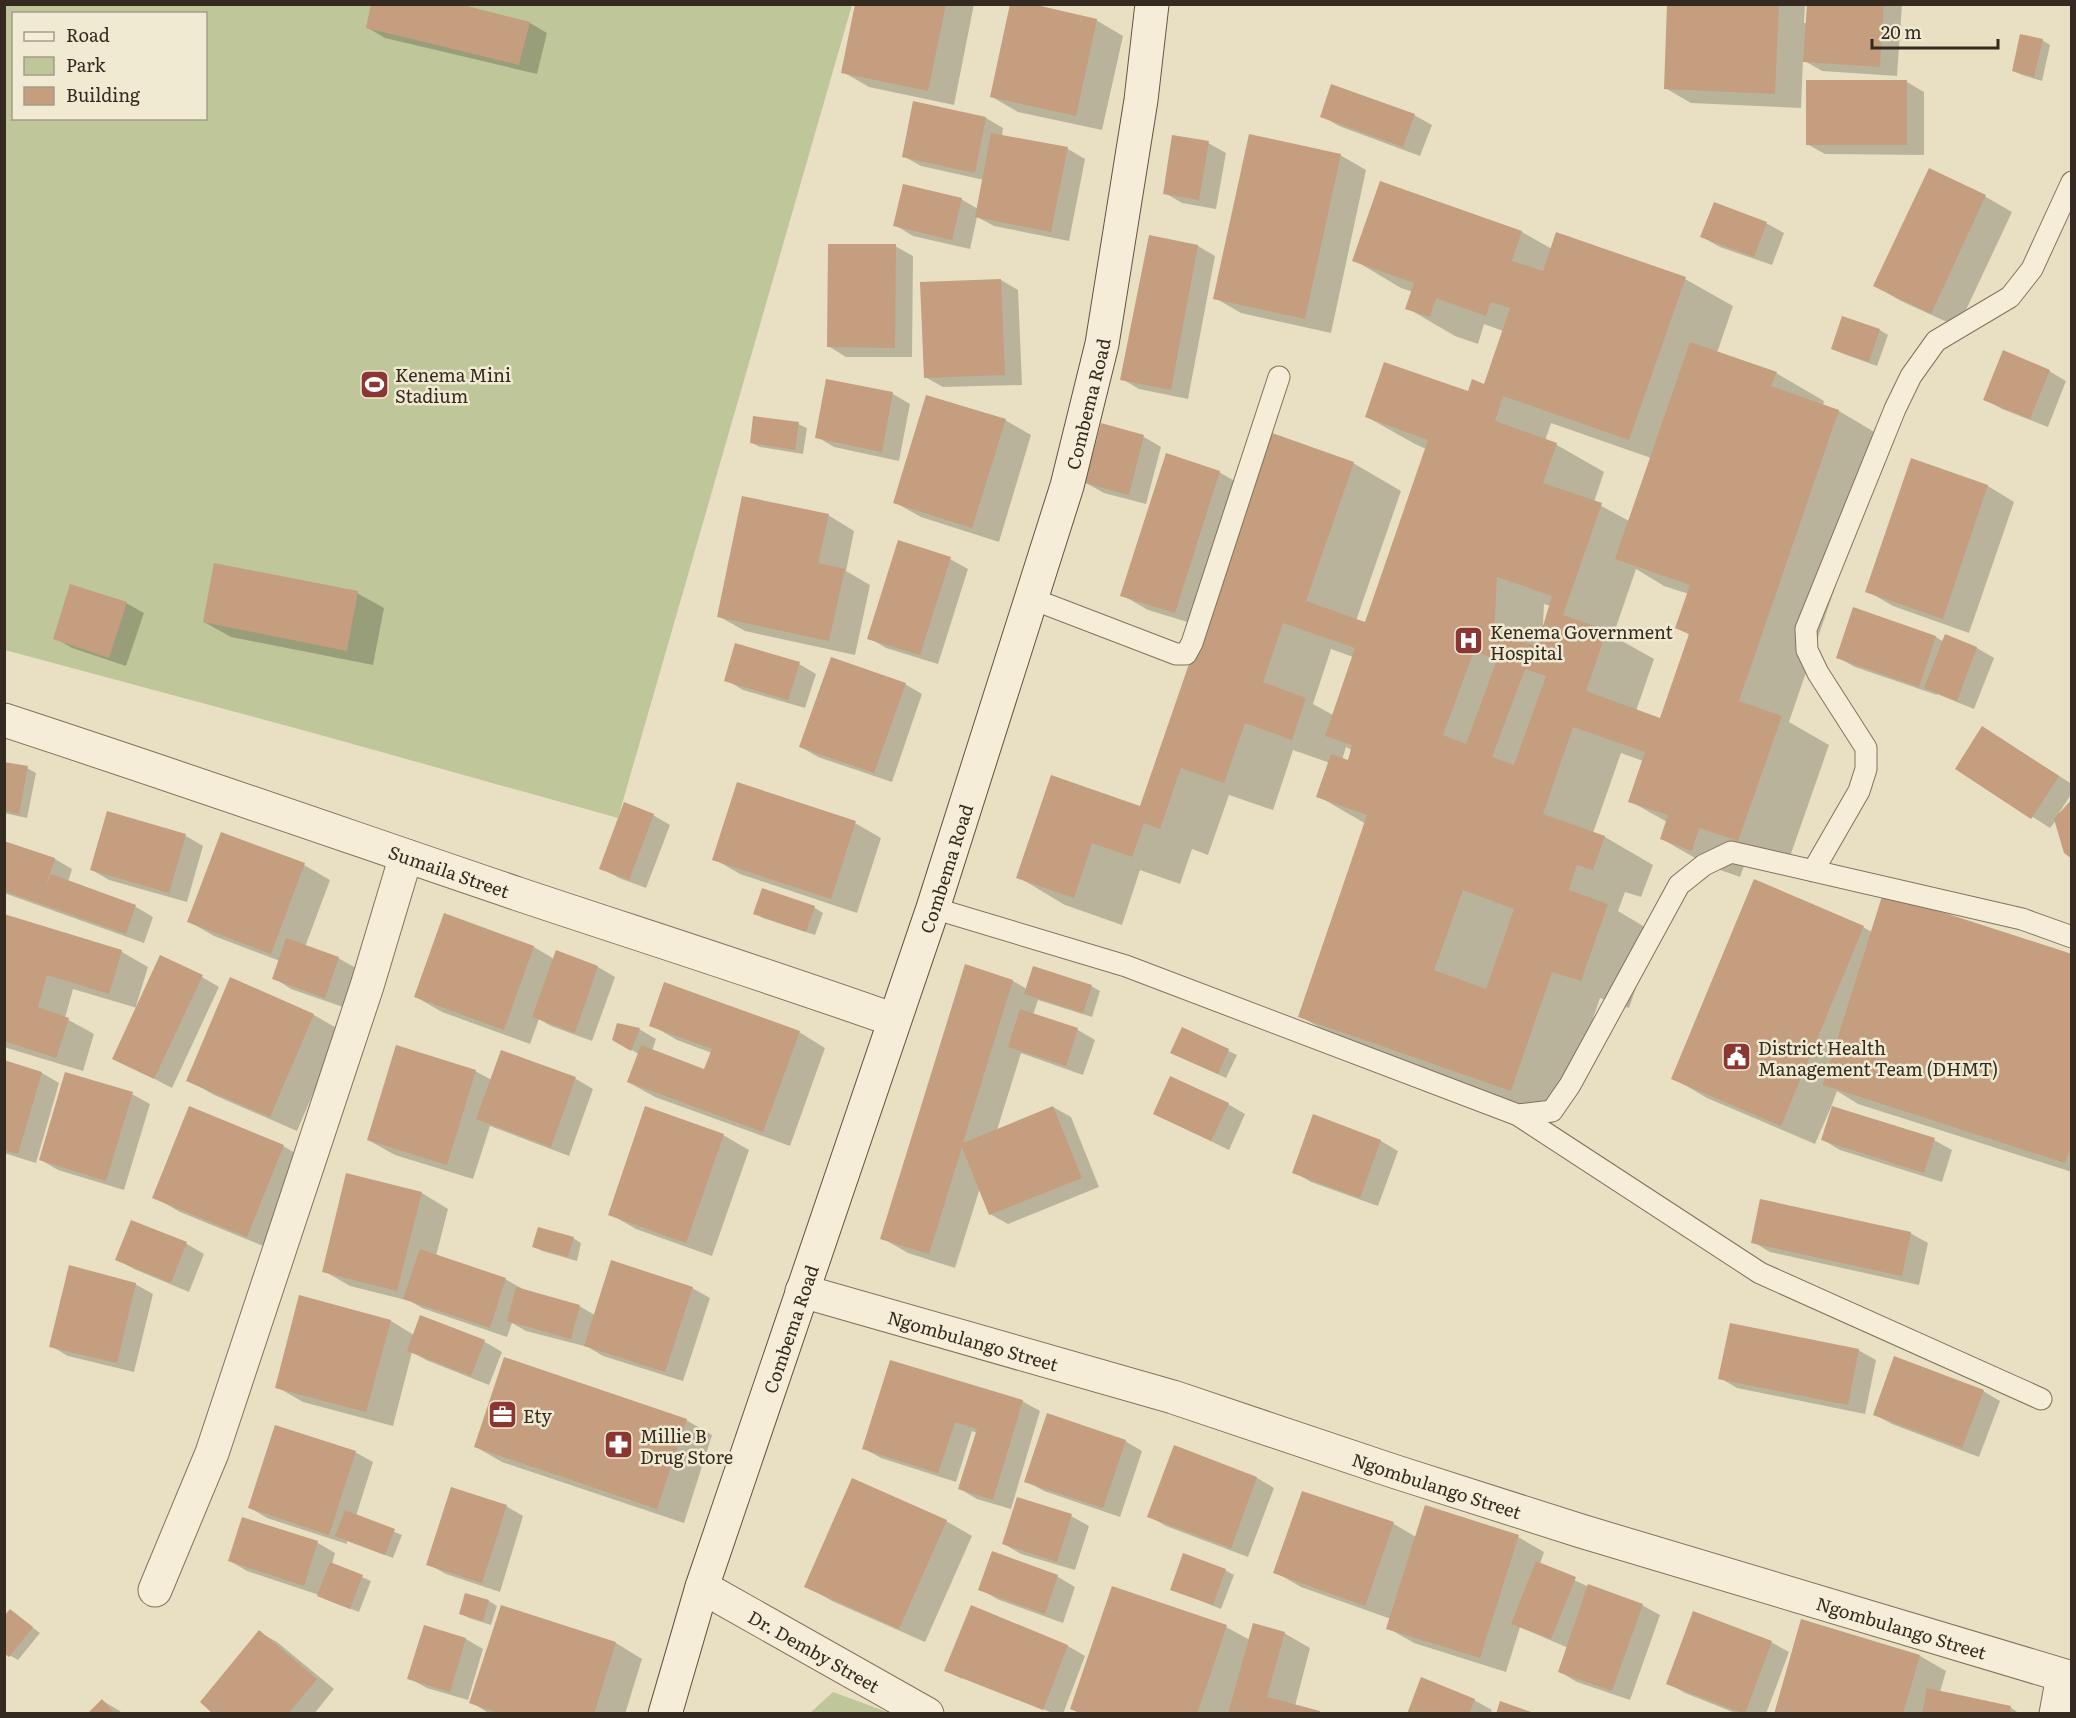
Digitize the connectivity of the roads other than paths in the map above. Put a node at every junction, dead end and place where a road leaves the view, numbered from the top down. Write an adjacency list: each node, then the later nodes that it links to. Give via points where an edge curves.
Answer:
1 (1152, 4): 4 (street, Combema Road, via 1142,100 1102,344 1067,486)
2 (2072, 182): 7 (lane, via 2032,269 2010,297 1936,341 1911,376 1806,629 1807,650 1818,673 1866,748 1866,769 1858,791)
3 (1279, 377): 4 (lane, via 1186,654 1176,654)
4 (1030, 598): 8 (street, Combema Road)
5 (4, 720): 6 (street, Sumaila Street)
6 (406, 856): 10 (street, Sumaila Street); 15 (street, via 367,986 212,1453)
7 (1814, 871): 9 (lane, via 2022,919); 11 (lane, via 1731,852 1704,865 1679,885 1552,1111)
8 (933, 908): 10 (street, Combema Road); 11 (lane, via 1126,966)
9 (2072, 937)
10 (894, 1020): 12 (street, Combema Road)
11 (1518, 1115): 13 (lane, via 1760,1273)
12 (802, 1291): 14 (street, Combema Road); 16 (street, Ngombulango Street, via 1173,1397 1548,1520)
13 (2041, 1399)
14 (702, 1587): 17 (street, Combema Road); 18 (street, Dr. Demby Street)
15 (155, 1590)
16 (2067, 1677): 19 (street)
17 (665, 1713)
18 (927, 1713)
19 (2055, 1713)

